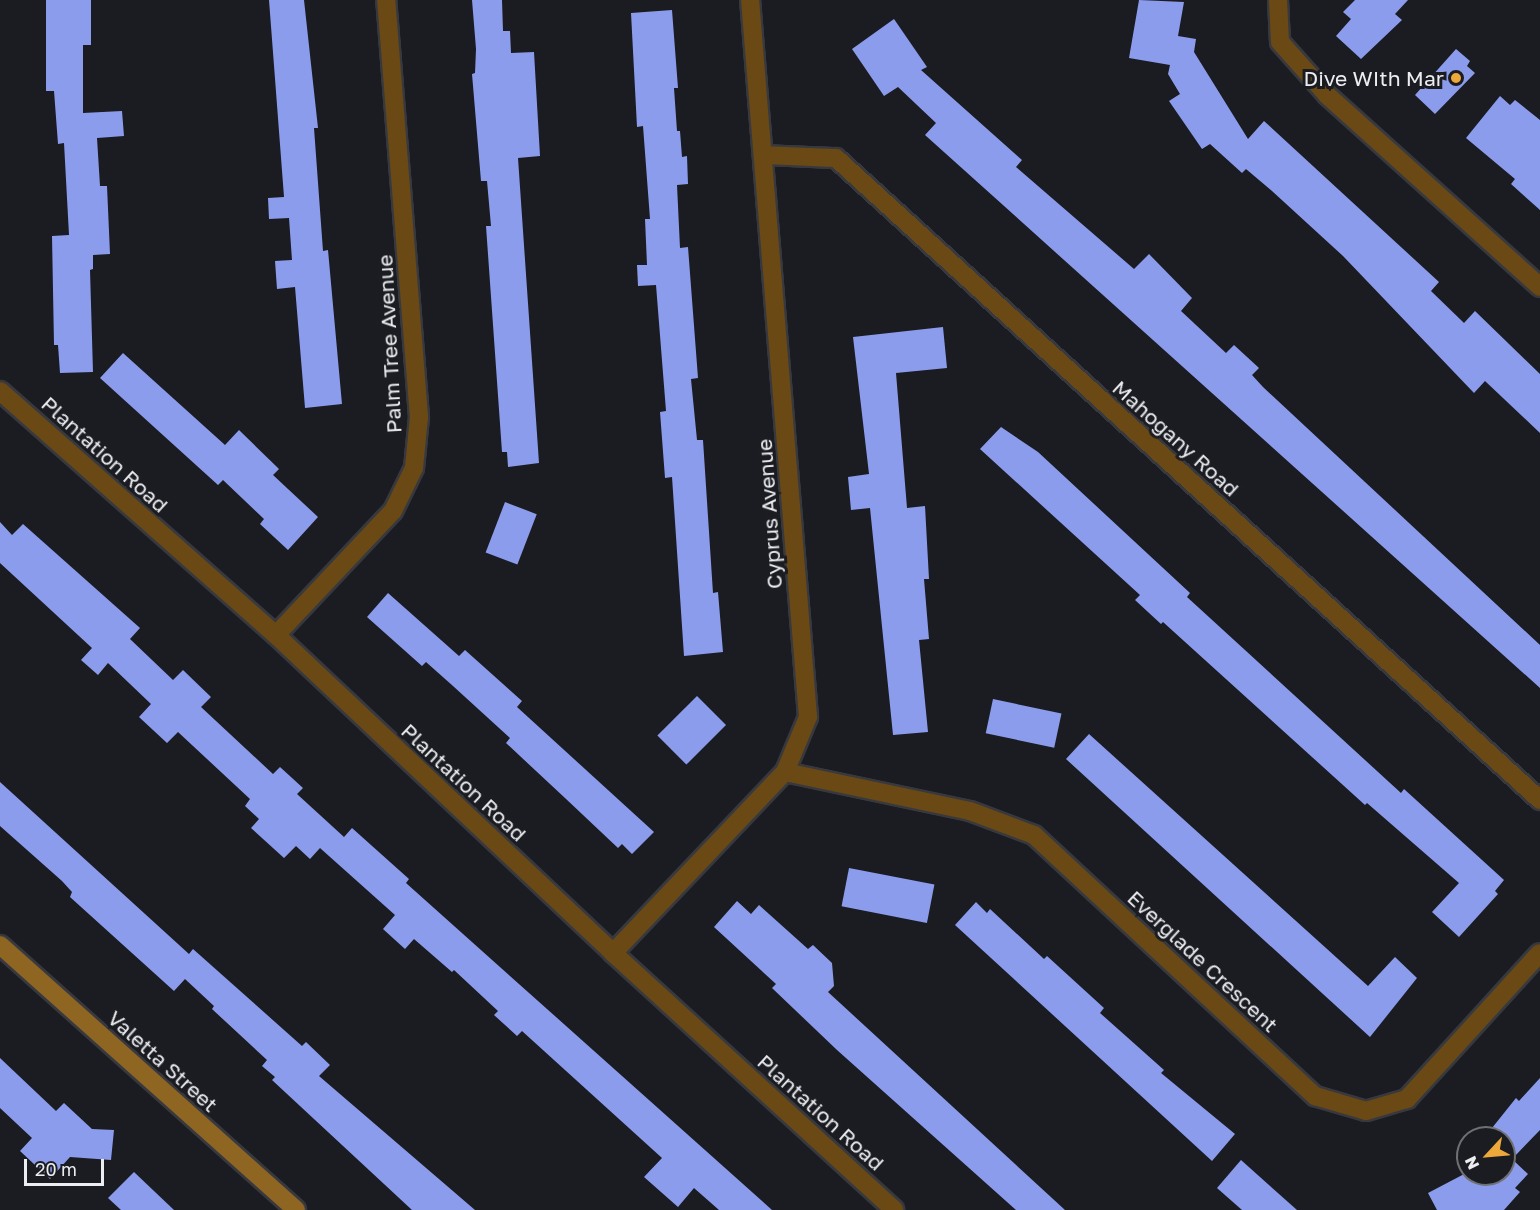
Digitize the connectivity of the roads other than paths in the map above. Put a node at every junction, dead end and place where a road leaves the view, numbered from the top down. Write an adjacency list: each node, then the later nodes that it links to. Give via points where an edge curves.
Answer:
1 (386, 0): 7 (street, Palm Tree Avenue, via 419,417 414,468 393,511)
2 (750, 0): 4 (street, Cyprus Avenue)
3 (1278, 0): 5 (street, via 1275,7 1280,42 1327,95)
4 (764, 155): 8 (street, Cyprus Avenue, via 808,717); 9 (street, Mahogany Road, via 836,158)
5 (1540, 287)
6 (0, 391): 7 (street, Plantation Road)
7 (276, 635): 11 (street, Plantation Road)
8 (785, 772): 11 (street, Cyprus Avenue); 12 (street, Everglade Crescent, via 970,811 1034,835 1315,1096 1366,1111 1407,1099)
9 (1540, 800)
10 (0, 945): 13 (street, Valetta Street)
11 (613, 953): 14 (street, Plantation Road)
12 (1540, 953)
13 (296, 1210)
14 (894, 1210)

